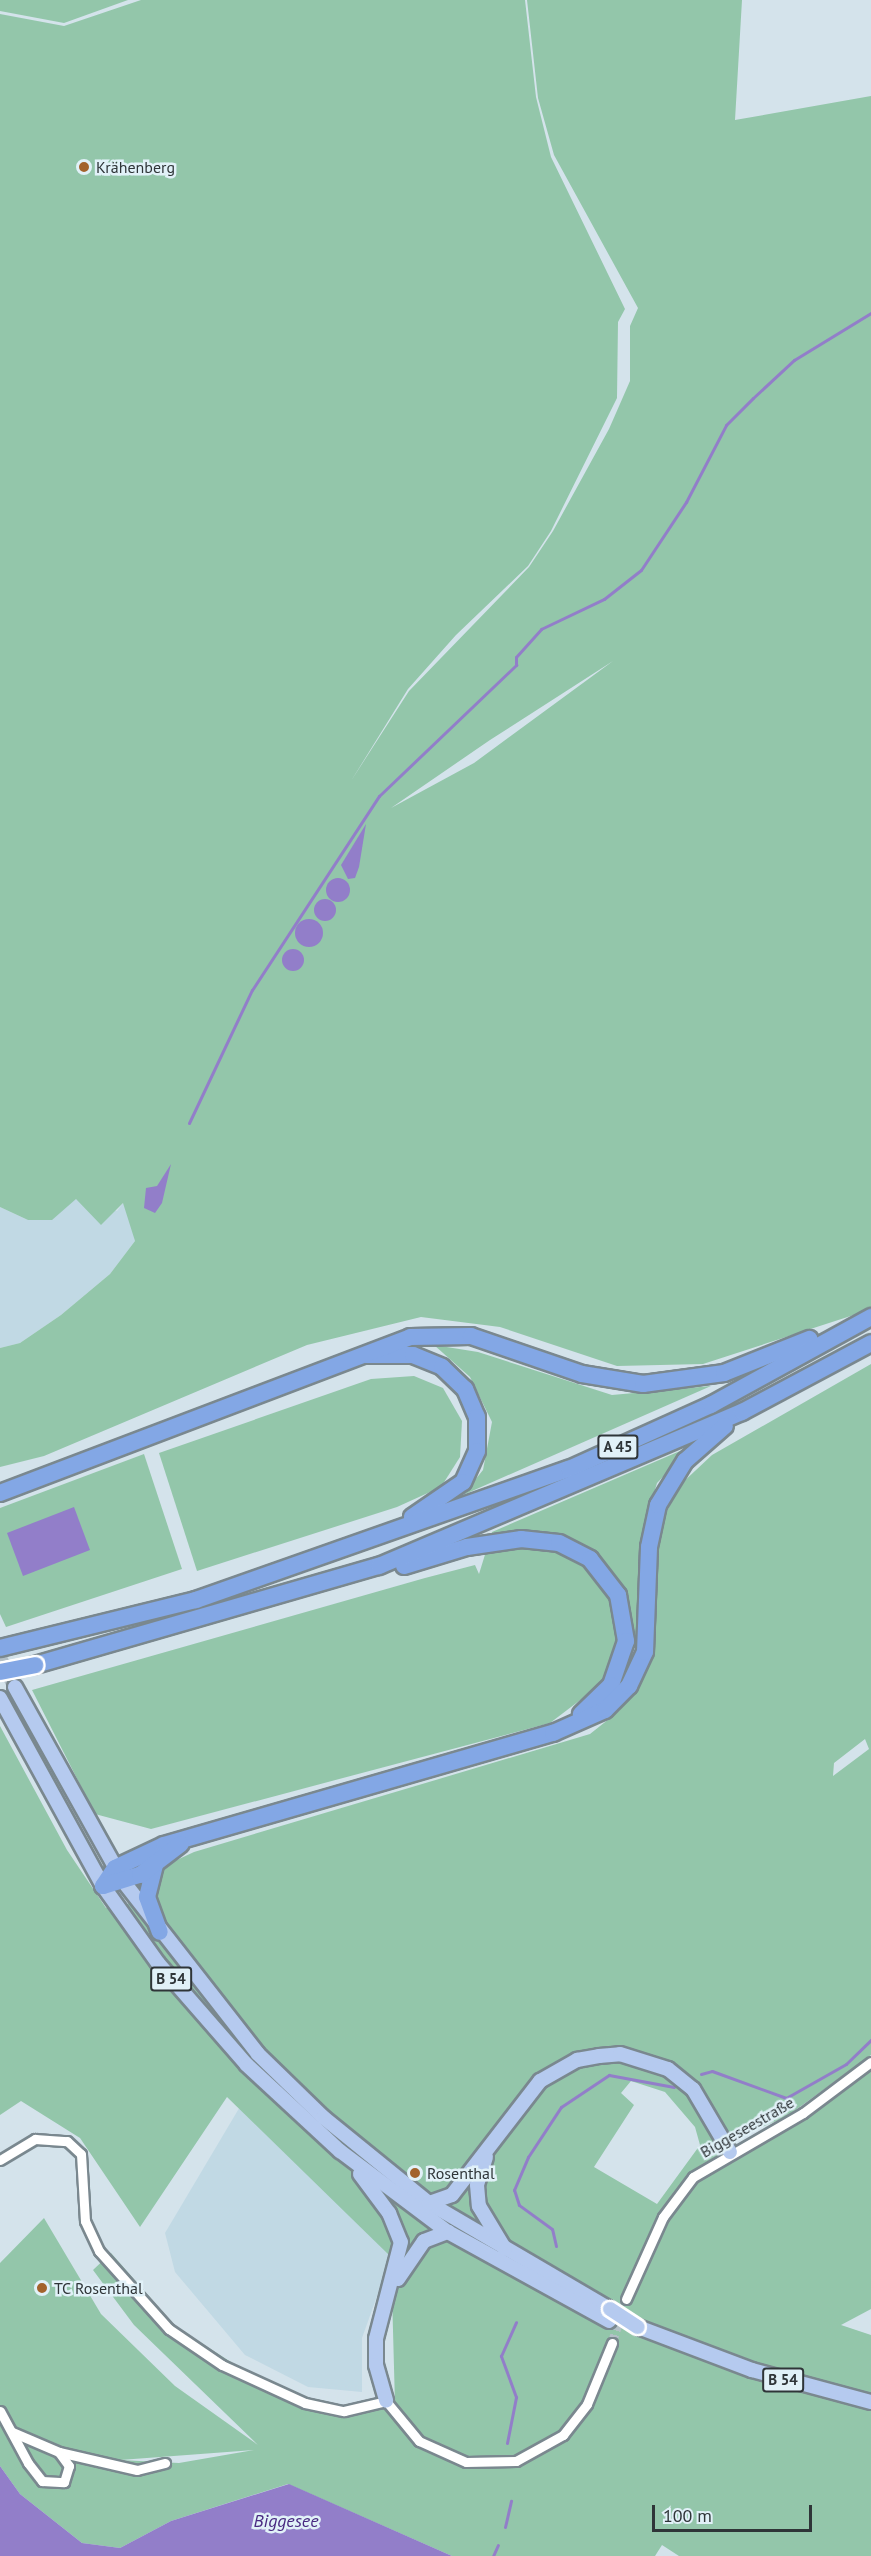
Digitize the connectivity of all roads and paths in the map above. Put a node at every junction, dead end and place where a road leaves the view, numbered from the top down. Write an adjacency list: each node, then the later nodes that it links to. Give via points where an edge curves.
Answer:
1 (871, 1316): 3 (highway, via 748,1365 663,1383 582,1374 501,1344 455,1334 395,1340); 6 (highway, A 45, via 711,1405 570,1469)
2 (871, 1343): 4 (highway, A 45)
3 (354, 1357): 5 (highway); 6 (highway, via 413,1355 442,1367 470,1398 478,1440 469,1472 447,1497)
4 (742, 1412): 7 (highway, A 45); 12 (highway, via 685,1461 658,1505 649,1547 648,1639 636,1675 605,1710)
5 (5, 1488)
6 (352, 1548): 8 (highway, A 45, via 196,1600)
7 (379, 1566): 9 (highway, A 45, bridge); 12 (highway, via 405,1566 467,1546 520,1539 570,1547 598,1567 613,1585 625,1617 621,1664 596,1704)
8 (0, 1648)
9 (0, 1672)
10 (15, 1687): 15 (main road, B 54)
11 (0, 1698): 16 (main road, B 54)
12 (553, 1733): 13 (highway)
13 (200, 1834): 14 (highway); 15 (highway)
14 (155, 1865): 15 (highway); 17 (highway, via 147,1897)
15 (119, 1875): 16 (highway); 17 (main road, B 54)
16 (104, 1886): 20 (main road, B 54, via 158,1964 251,2070)
17 (160, 1932): 23 (main road, B 54, via 262,2058 323,2117)
18 (871, 2062): 21 (street, Biggeseestraße, via 803,2113)
19 (497, 2134): 21 (main road, via 526,2095 557,2068 620,2054 668,2069 693,2089); 23 (main road, via 452,2195); 25 (main road, via 480,2174 479,2206)
20 (340, 2151): 24 (main road, B 54); 26 (main road, via 397,2230 401,2255)
21 (730, 2152): 27 (street, Biggeseestraße, via 680,2191 643,2255)
22 (0, 2160): 30 (street, via 45,2137 74,2146 83,2166 85,2221 99,2251 169,2329 222,2365 305,2403 344,2411)
23 (429, 2203): 25 (main road, B 54)
24 (448, 2232): 26 (main road, via 424,2241); 28 (main road, B 54)
25 (510, 2254): 28 (main road, B 54)
26 (389, 2293): 30 (main road, via 375,2353)
27 (626, 2299)
28 (610, 2315): 31 (main road, B 54, bridge, via 752,2370)
29 (612, 2343): 30 (street, via 577,2419 542,2450 516,2461 466,2462 447,2456 419,2441)
30 (386, 2401)
31 (871, 2402)
32 (0, 2411): 33 (street)
33 (12, 2433): 34 (street); 34 (street, via 28,2463 50,2484 64,2482 69,2471)
34 (59, 2452): 35 (street, via 137,2470)
35 (165, 2463)

